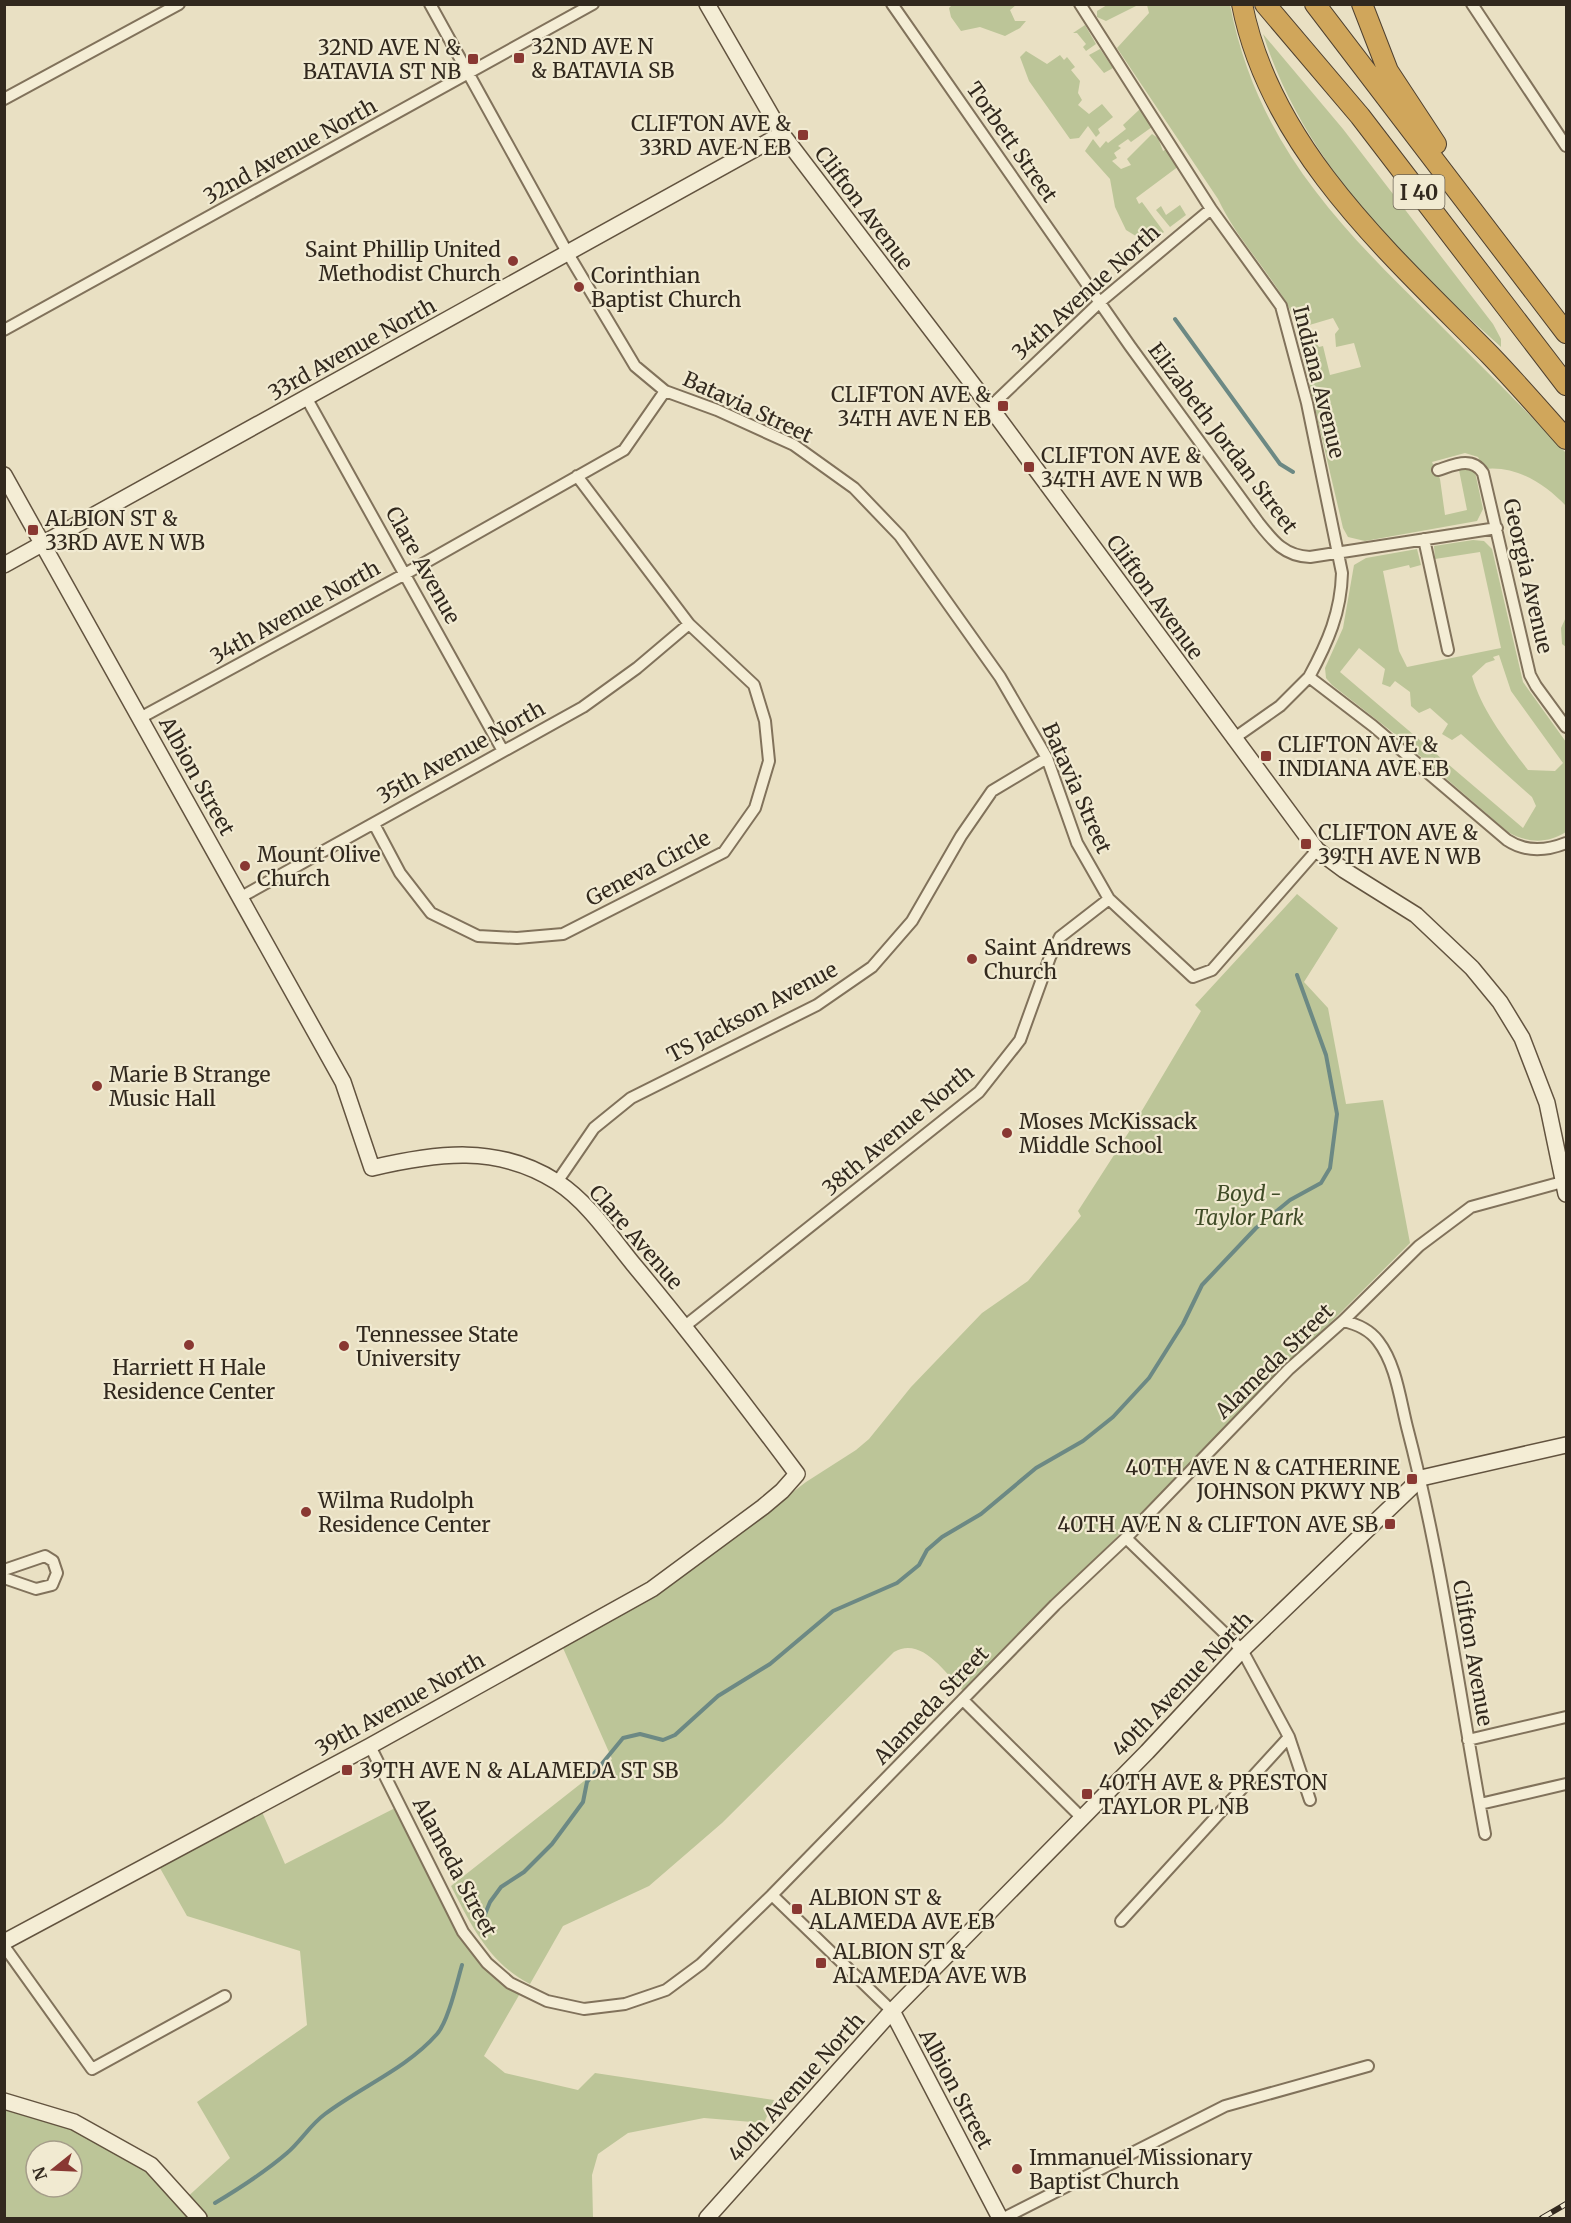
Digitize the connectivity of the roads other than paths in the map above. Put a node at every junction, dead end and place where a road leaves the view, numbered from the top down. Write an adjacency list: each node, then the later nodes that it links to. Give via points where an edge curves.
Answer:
1 (179, 4): 13 (street)
2 (430, 4): 12 (street, Batavia Street)
3 (593, 4): 12 (street, 32nd Avenue North)
4 (892, 4): 19 (street, Torbett Street)
5 (1080, 4): 16 (street, Indiana Avenue)
6 (1242, 4): 26 (highway, via 1248,36 1284,119 1372,238 1492,357)
7 (1265, 4): 22 (highway, I 40, via 1360,116)
8 (1315, 4): 18 (highway, I 40)
9 (1362, 4): 18 (highway, via 1388,71)
10 (1472, 4): 15 (street)
11 (709, 6): 14 (street, Clifton Avenue)
12 (470, 75): 17 (street, Batavia Street); 20 (street, 32nd Avenue North)
13 (4, 99)
14 (782, 134): 17 (street, 33rd Avenue North); 25 (street, Clifton Avenue)
15 (1566, 146)
16 (1210, 209): 19 (street, 34th Avenue North); 33 (street, Indiana Avenue, via 1281,306 1307,403)
17 (567, 252): 23 (street, Batavia Street, via 634,366); 24 (street, 33rd Avenue North)
18 (1522, 274): 21 (highway, I 40)
19 (1100, 302): 25 (street, 34th Avenue North); 33 (street, Elizabeth Jordan Street, via 1273,542 1300,556)
20 (4, 330)
21 (1566, 333)
22 (1566, 385)
23 (665, 391): 29 (street, 34th Avenue North, via 624,450); 43 (street, Batavia Street, via 794,445 854,488 907,545 1000,677)
24 (307, 399): 32 (street, 33rd Avenue North); 35 (street, Clare Avenue)
25 (990, 406): 41 (street, Clifton Avenue)
26 (1566, 439)
27 (1438, 470): 30 (street, Georgia Avenue, via 1469,462 1480,468)
28 (4, 475): 32 (street, Albion Street)
29 (577, 476): 35 (street, 34th Avenue North); 36 (street, Geneva Circle)
30 (1497, 528): 31 (street, Elizabeth Jordan Street); 40 (street, Georgia Avenue, via 1530,675)
31 (1424, 539): 33 (street, Elizabeth Jordan Street); 37 (street)
32 (43, 543): 34 (street, 33rd Avenue North); 39 (street, Albion Street)
33 (1339, 553): 38 (street, Indiana Avenue, via 1342,573 1337,616)
34 (4, 565)
35 (405, 574): 39 (street, 34th Avenue North); 42 (street, Clare Avenue)
36 (689, 624): 42 (street, 35th Avenue North, via 638,668 583,707); 44 (street, Geneva Circle, via 754,685 765,721 769,761 755,808 724,852 563,934 478,936 431,912 400,873)
37 (1448, 650)
38 (1309, 677): 41 (street, Indiana Avenue, via 1280,706); 45 (street, via 1507,840 1537,850)
39 (140, 718): 47 (street, Albion Street)
40 (1566, 727)
41 (1233, 739): 46 (street, Clifton Avenue)
42 (503, 751): 44 (street, 35th Avenue North)
43 (1047, 758): 48 (street, Batavia Street, via 1077,843); 50 (street, TS Jackson Avenue, via 992,791 912,921 872,968 817,1005 631,1098 594,1128)
44 (374, 824): 47 (street, 35th Avenue North)
45 (1566, 843)
46 (1317, 850): 48 (street, Batavia Street, via 1212,970 1193,977); 51 (street, Clifton Avenue, via 1416,915 1465,960 1500,1002 1522,1038 1547,1103)
47 (241, 897): 49 (street, Albion Street, via 343,1082)
48 (1109, 899): 53 (street, 38th Avenue North, via 1060,937 1020,1040 979,1092)
49 (372, 1168): 50 (street, Clare Avenue, via 424,1156 475,1154 514,1164)
50 (557, 1182): 53 (street, Clare Avenue, via 597,1220)
51 (1566, 1186): 52 (street, Alameda Street, via 1471,1207 1419,1246)
52 (1343, 1321): 56 (street, Clifton Avenue, via 1365,1328 1379,1342 1392,1370); 57 (street, Alameda Street, via 1289,1369)
53 (685, 1326): 55 (street, Clare Avenue)
54 (1566, 1445): 56 (street)
55 (797, 1474): 65 (street, 39th Avenue North, via 769,1502 652,1589)
56 (1420, 1478): 60 (street, 40th Avenue North); 64 (street, Clifton Avenue)
57 (1126, 1538): 60 (street); 61 (street, Alameda Street)
58 (4, 1570): 59 (street, via 45,1556 53,1561 57,1573 52,1585 40,1590)
59 (4, 1578)
60 (1242, 1650): 63 (street); 69 (street, 40th Avenue North)
61 (963, 1700): 69 (street); 71 (street, Alameda Street)
62 (1566, 1718): 64 (street)
63 (1289, 1737): 67 (street); 72 (street)
64 (1468, 1740): 68 (street, Clifton Avenue)
65 (370, 1746): 71 (street, Alameda Street, via 463,1932 487,1963 510,1983 547,2001 600,2009 646,1999 666,1990 701,1964); 73 (street, 39th Avenue North)
66 (1566, 1784): 68 (street)
67 (1310, 1800)
68 (1480, 1804): 70 (street, Clifton Avenue)
69 (1081, 1817): 75 (street, 40th Avenue North)
70 (1485, 1834)
71 (772, 1895): 75 (street)
72 (1121, 1921)
73 (4, 1944): 74 (street, via 92,2069)
74 (225, 1996)
75 (892, 2011): 79 (street, 40th Avenue North); 80 (street, Albion Street)
76 (1368, 2066): 80 (street, via 1225,2106)
77 (4, 2101): 78 (street, via 74,2122 151,2165)
78 (199, 2218)
79 (707, 2218)
80 (1002, 2218)

